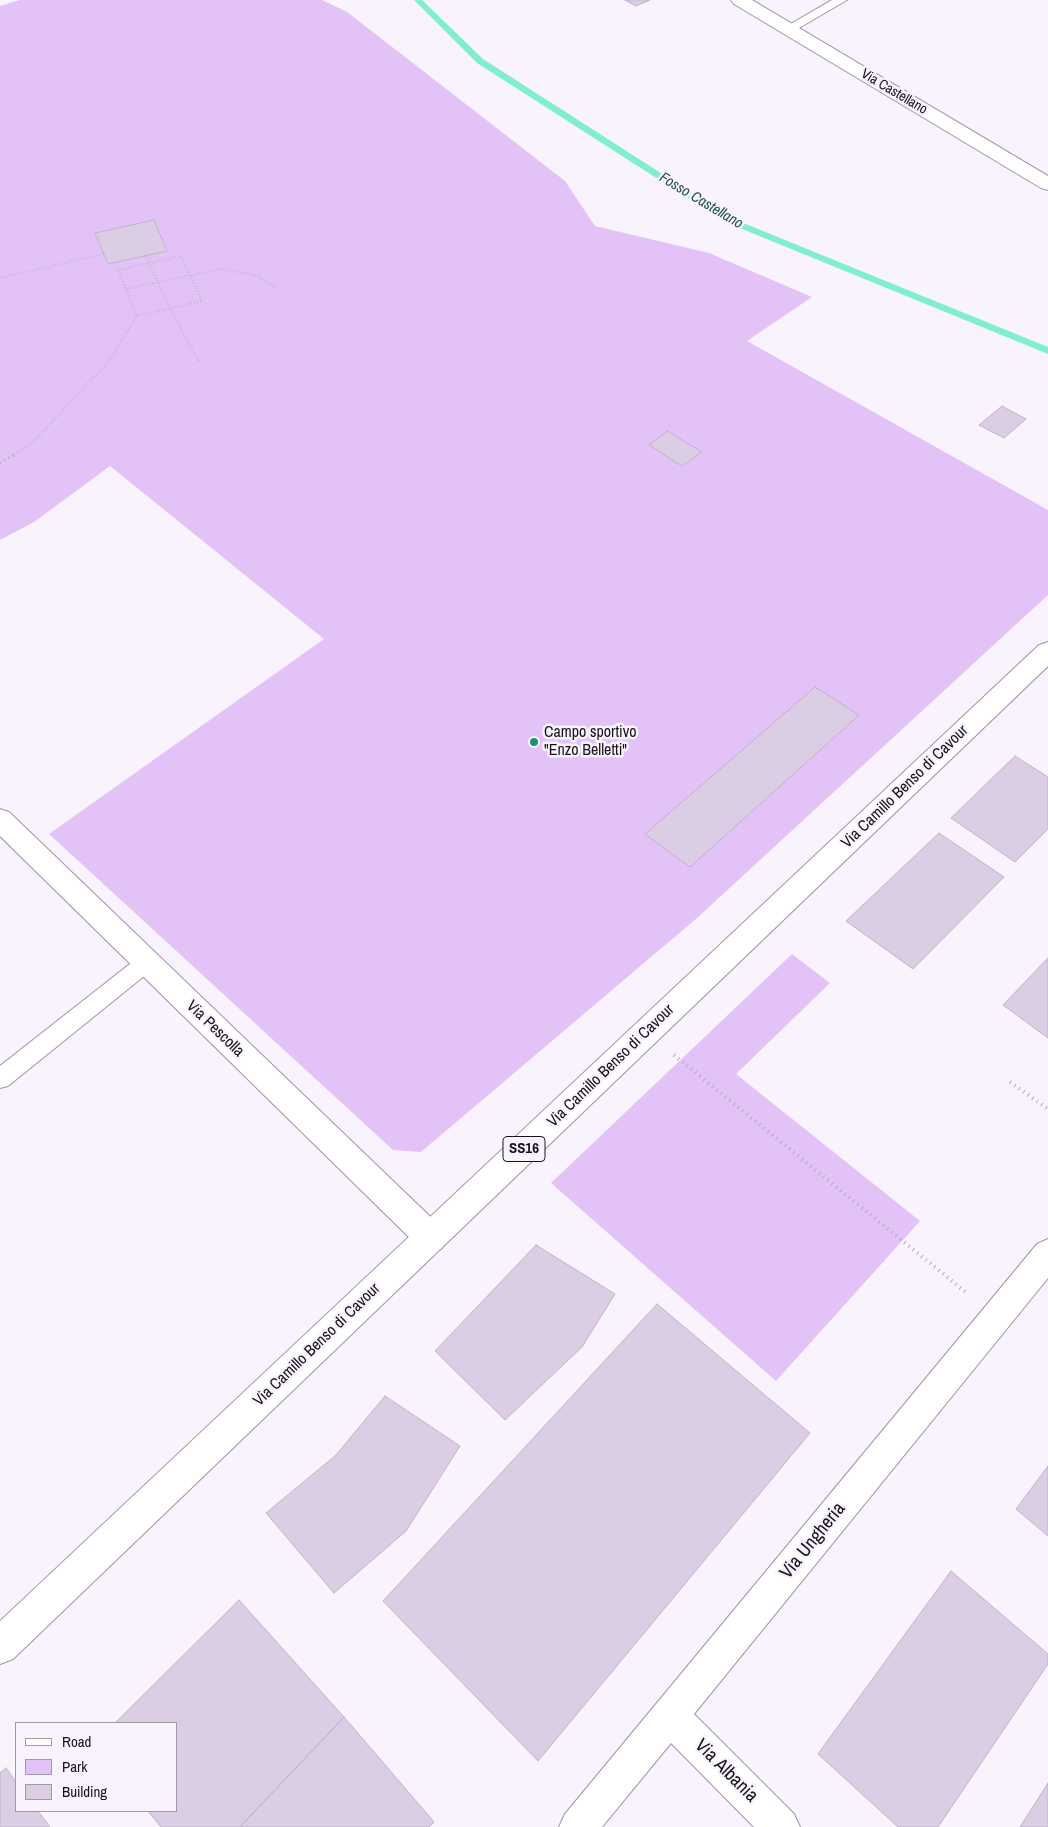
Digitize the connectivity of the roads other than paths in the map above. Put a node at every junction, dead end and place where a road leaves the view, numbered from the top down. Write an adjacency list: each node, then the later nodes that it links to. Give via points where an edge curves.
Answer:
1 (740, 0): 3 (street, Via Castellano)
2 (841, 0): 3 (lane)
3 (788, 29): 4 (street, Via Castellano)
4 (1048, 184)
5 (1048, 651): 9 (street, Via Camillo Benso di Cavour / SS16)
6 (0, 820): 7 (street, Via Pescolla)
7 (147, 962): 8 (lane); 9 (street, Via Pescolla)
8 (0, 1079)
9 (431, 1238): 11 (street, Via Camillo Benso di Cavour / SS16)
10 (1048, 1254): 12 (street, Via Ungheria)
11 (0, 1646)
12 (670, 1716): 13 (street, Via Ungheria); 14 (street, Via Albania)
13 (578, 1827)
14 (781, 1827)

